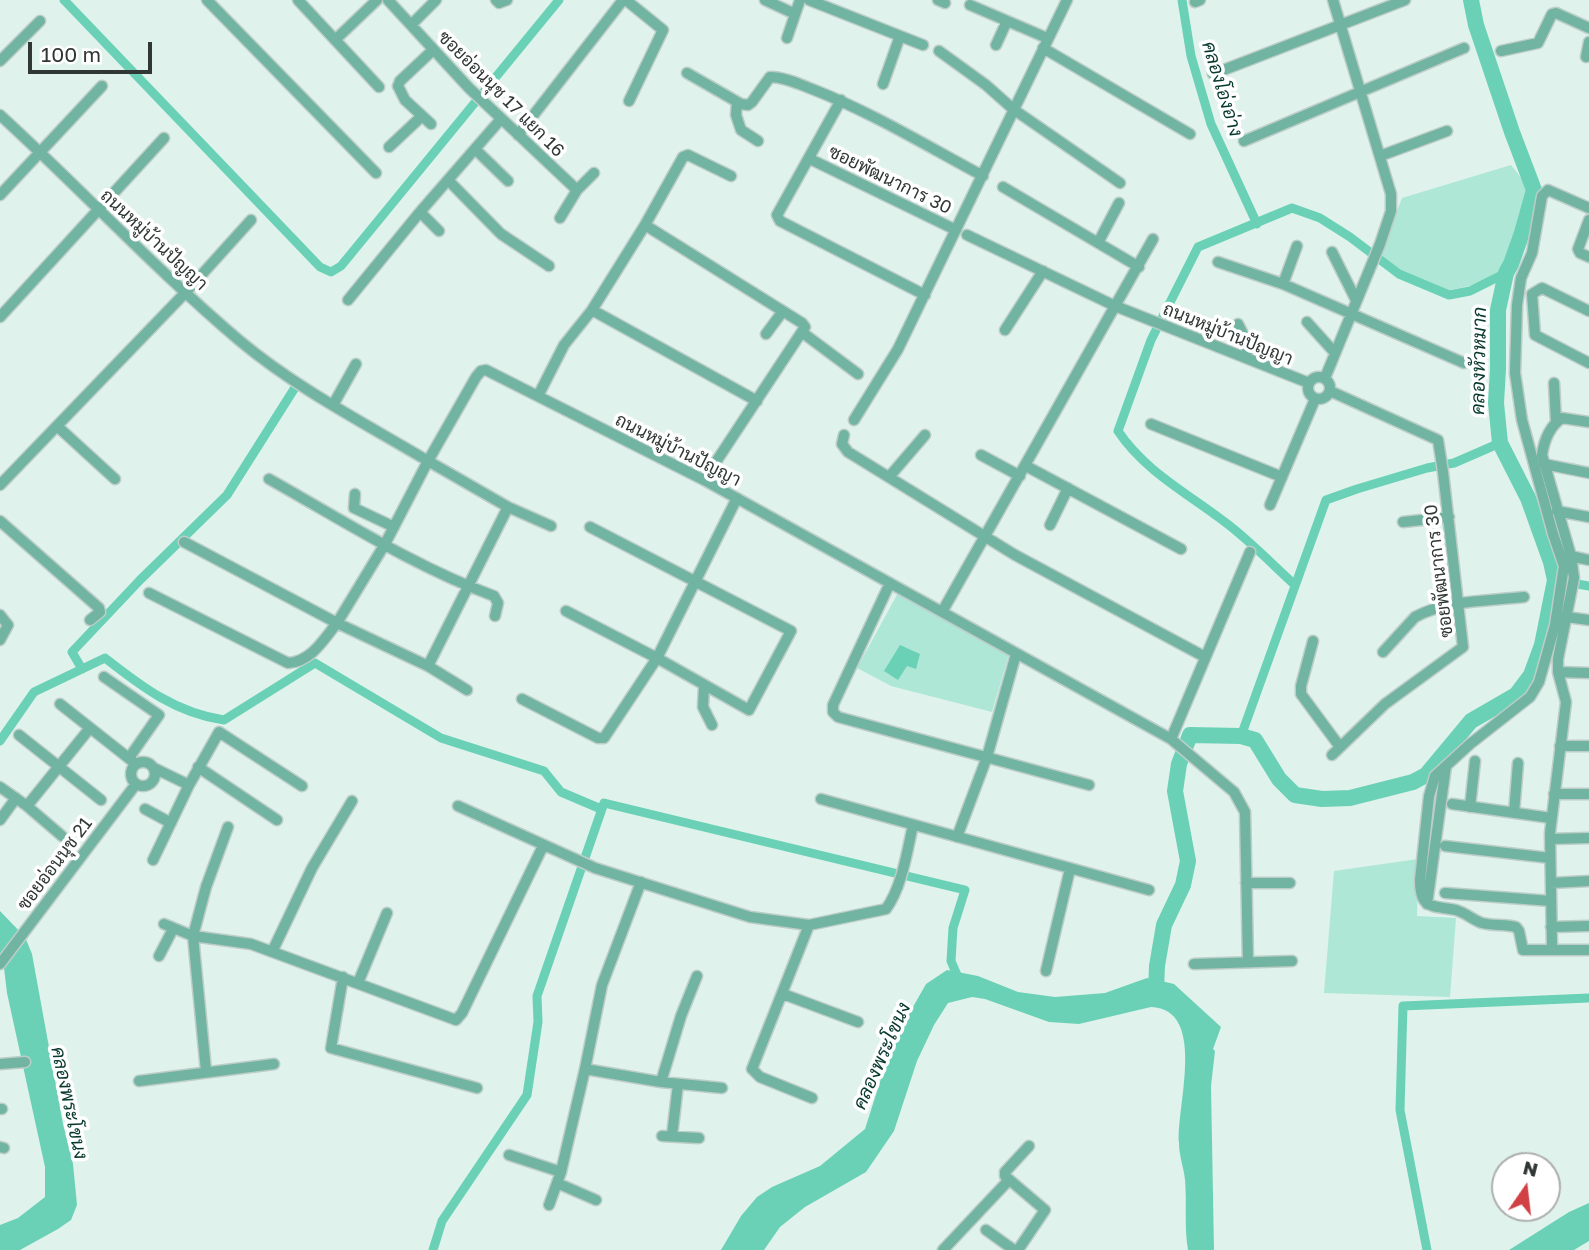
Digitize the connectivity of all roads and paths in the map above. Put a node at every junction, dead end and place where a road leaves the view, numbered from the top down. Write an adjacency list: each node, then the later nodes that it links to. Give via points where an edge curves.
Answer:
1 (207, 0): 60 (street)
2 (298, 0): 24 (street)
3 (376, 0): 24 (street)
4 (388, 0): 20 (street, ซอยอ่อนนุช 17 แยก 16)
5 (436, 0): 20 (street)
6 (496, 0): 7 (street)
7 (507, 0)
8 (624, 0): 42 (street, via 663,30); 51 (street)
9 (765, 0): 16 (street)
10 (800, 0): 16 (street)
11 (809, 0): 22 (street)
12 (1067, 0): 26 (street)
13 (1333, 0): 19 (street)
14 (1405, 0): 19 (street)
15 (970, 5): 18 (street)
16 (795, 14): 23 (street)
17 (40, 21): 34 (street)
18 (1007, 21): 26 (street); 28 (street)
19 (1340, 24): 36 (street); 40 (street)
20 (411, 25): 30 (street, ซอยอ่อนนุช 17 แยก 16)
21 (1589, 29): 32 (street, via 1556,13 1548,19 1538,43)
22 (900, 36): 27 (street); 37 (street)
23 (787, 38)
24 (335, 40): 39 (street)
25 (1589, 42): 33 (street)
26 (1045, 43): 44 (street); 50 (street)
27 (923, 45)
28 (996, 45)
29 (1464, 48): 40 (street)
30 (433, 50): 46 (street, via 398,86); 47 (street, ซอยอ่อนนุช 17 แยก 16)
31 (939, 51): 44 (street)
32 (1500, 51)
33 (1586, 57)
34 (0, 61)
35 (687, 73): 43 (street)
36 (1213, 74)
37 (883, 84)
38 (102, 86): 57 (street)
39 (379, 87)
40 (1360, 93): 54 (street); 58 (street)
41 (841, 100): 43 (street, via 770,77 752,102); 59 (street); 63 (street)
42 (629, 101)
43 (737, 102): 53 (street, via 741,130)
44 (1013, 109): 63 (street); 66 (street)
45 (0, 115): 57 (street, ถนนหมู่บ้านปัญญา)
46 (422, 116): 48 (street); 55 (street)
47 (501, 119): 51 (street, ซอยอ่อนนุช 17 แยก 16); 56 (street)
48 (431, 124)
49 (1447, 131): 58 (street)
50 (1190, 134)
51 (518, 135): 68 (street, ซอยอ่อนนุช 17 แยก 16)
52 (164, 138): 72 (street)
53 (758, 141)
54 (1244, 141)
55 (388, 147)
56 (475, 149): 64 (street); 65 (street)
57 (40, 152): 69 (street); 72 (street, ถนนหมู่บ้านปัญญา)
58 (1380, 156): 94 (street, via 1391,211)
59 (810, 159): 78 (street, ซอยพัฒนาการ 30); 92 (street, via 780,208 780,221)
60 (376, 173)
61 (594, 173): 68 (street)
62 (731, 176): 77 (street, via 685,155)
63 (983, 176): 78 (street)
64 (448, 180): 73 (street); 87 (street, via 501,234)
65 (508, 181)
66 (1120, 183)
67 (1003, 187): 82 (street)
68 (577, 190): 74 (street)
69 (0, 195)
70 (1119, 204): 82 (street)
71 (1589, 208): 247 (street, via 1545,192 1517,305 1519,408 1564,566 1558,613 1546,662 1530,697 1446,765 1427,904 1483,923 1516,927 1523,950)
72 (98, 210): 91 (street, ถนนหมู่บ้านปัญญา); 100 (street)
73 (420, 212): 79 (street); 93 (street)
74 (560, 218)
75 (251, 220): 91 (street)
76 (1589, 220): 85 (street, via 1577,249)
77 (645, 225): 96 (street); 97 (street)
78 (956, 230): 92 (street)
79 (439, 231)
80 (967, 235): 89 (street)
81 (1153, 239): 88 (street)
82 (1099, 241): 88 (street)
83 (1297, 246): 90 (street)
84 (1332, 252): 94 (street)
85 (1589, 257)
86 (1217, 262): 90 (street)
87 (549, 266)
88 (1139, 267): 95 (street)
89 (1043, 271): 95 (street); 103 (street)
90 (1283, 284): 99 (street)
91 (186, 292): 119 (street, ถนนหมู่บ้านปัญญา, via 242,342); 124 (street)
92 (926, 295): 120 (street)
93 (348, 300)
94 (1356, 300): 99 (street)
95 (1115, 306): 107 (street, ถนนหมู่บ้านปัญญา); 130 (street)
96 (592, 310): 116 (street, via 564,345); 118 (street)
97 (783, 311): 104 (street, via 802,323); 105 (street)
98 (1589, 311): 109 (street, via 1542,288 1532,294 1535,335)
99 (1351, 314): 106 (street); 108 (street)
100 (0, 317)
101 (1307, 322): 106 (street)
102 (1238, 324): 107 (street, via 1248,344)
103 (1005, 330)
104 (803, 333): 111 (street); 118 (street)
105 (766, 334)
106 (1335, 353): 112 (street)
107 (1246, 358): 113 (street, ถนนหมู่บ้านปัญญา)
108 (1464, 363)
109 (1589, 363)
110 (356, 364): 119 (street)
111 (858, 374)
112 (1325, 378): 113 (street, ถนนหมู่บ้านปัญญา); 115 (street)
113 (1309, 383): 117 (street, ถนนหมู่บ้านปัญญา, via 1308,391)
114 (1554, 383): 121 (street)
115 (1330, 391): 117 (street, via 1326,398); 145 (street, ซอยพัฒนาการ 30, via 1433,437 1440,445)
116 (538, 396): 128 (street, ถนนหมู่บ้านปัญญา, via 481,371); 137 (street, ถนนหมู่บ้านปัญญา)
117 (1315, 399): 134 (street)
118 (757, 401): 137 (street)
119 (333, 405): 128 (street, ถนนหมู่บ้านปัญญา)
120 (853, 420)
121 (1556, 422): 122 (street, via 1562,418); 129 (street, via 1544,444)
122 (1589, 422)
123 (1151, 424): 134 (street)
124 (57, 426): 135 (street); 138 (street)
125 (844, 435): 133 (street, via 842,444 848,452)
126 (925, 435): 133 (street)
127 (981, 455): 132 (street)
128 (428, 461): 143 (street); 151 (street)
129 (1544, 464): 131 (street); 144 (street)
130 (1026, 466): 132 (street); 139 (street)
131 (1589, 473)
132 (1020, 476): 153 (street)
133 (889, 477): 153 (street)
134 (1282, 477): 142 (street)
135 (115, 479)
136 (269, 479): 155 (street)
137 (704, 480): 141 (street, ถนนหมู่บ้านปัญญา)
138 (0, 485)
139 (1068, 488): 149 (street); 156 (street)
140 (355, 494): 151 (street, via 354,508)
141 (737, 498): 160 (street); 161 (street, ถนนหมู่บ้านปัญญา)
142 (1270, 505)
143 (508, 507): 150 (street); 162 (street)
144 (1557, 511): 146 (street); 158 (street)
145 (1449, 517): 148 (street); 165 (street, ซอยพัฒนาการ 30)
146 (1589, 517)
147 (0, 521): 171 (street, via 99,608)
148 (1403, 522)
149 (1050, 525)
150 (551, 526)
151 (394, 527): 155 (street)
152 (590, 527): 160 (street)
153 (986, 537): 167 (street); 178 (street)
154 (184, 542): 173 (street)
155 (385, 544): 162 (street); 173 (street)
156 (1181, 548)
157 (1250, 552): 178 (street)
158 (1571, 556): 159 (street); 170 (street, via 1574,578)
159 (1589, 560)
160 (695, 582): 179 (street); 184 (street, via 791,631 749,710)
161 (890, 583): 167 (street, ถนนหมู่บ้านปัญญา); 194 (street, via 832,712)
162 (468, 586): 169 (street, via 497,598); 180 (street)
163 (149, 593): 173 (street, via 288,663 309,656)
164 (1524, 597): 165 (street)
165 (1459, 604): 175 (street, ซอยพัฒนาการ 30, via 1464,647 1385,704 1336,751 1301,694); 176 (street, via 1415,617)
166 (566, 611): 179 (street)
167 (942, 612): 177 (street, ถนนหมู่บ้านปัญญา)
168 (0, 615): 174 (street, via 8,625)
169 (495, 616)
170 (1567, 617): 172 (street); 181 (street)
171 (90, 620)
172 (1589, 620)
173 (337, 623): 180 (street)
174 (0, 640)
175 (1313, 640)
176 (1383, 652)
177 (1016, 653): 191 (street, ถนนหมู่บ้านปัญญา); 194 (street)
178 (1205, 657): 191 (street)
179 (657, 658): 184 (street); 186 (street, via 604,738)
180 (428, 666): 185 (street)
181 (1558, 672): 182 (street); 192 (street, via 1566,702)
182 (1589, 673)
183 (104, 677): 195 (street, via 159,715)
184 (704, 686): 188 (street, via 703,707)
185 (467, 690)
186 (522, 699)
187 (60, 704): 189 (street)
188 (712, 725)
189 (90, 728): 195 (street); 198 (street)
190 (19, 735): 198 (street)
191 (1171, 739): 235 (street, ถนนหมู่บ้านปัญญา, via 1241,800)
192 (1560, 746): 193 (street); 206 (street)
193 (1589, 746)
194 (986, 757): 203 (street); 225 (street)
195 (132, 761): 200 (street); 201 (street, via 130,774)
196 (1475, 761): 215 (street)
197 (1518, 763): 217 (street)
198 (60, 766): 210 (street); 213 (street)
199 (198, 767): 202 (street); 204 (street, via 219,732); 220 (street)
200 (154, 768): 201 (street, via 151,783 144,787); 202 (street)
201 (136, 784): 252 (street, ซอยอ่อนนุช 21)
202 (189, 785): 221 (street)
203 (1089, 785)
204 (302, 786)
205 (0, 787): 208 (street)
206 (1554, 794): 207 (street); 218 (street)
207 (1589, 794)
208 (16, 798): 213 (street); 219 (street)
209 (821, 799): 222 (street)
210 (101, 800)
211 (352, 801): 248 (street, via 312,867)
212 (1452, 804): 215 (street)
213 (27, 806): 224 (street)
214 (458, 806): 228 (street)
215 (1470, 807): 217 (street)
216 (145, 809): 221 (street)
217 (1514, 813): 218 (street)
218 (1551, 818): 227 (street)
219 (0, 820)
220 (277, 820)
221 (171, 823): 231 (street)
222 (914, 825): 225 (street); 242 (street, via 889,906)
223 (228, 827): 245 (street)
224 (62, 836)
225 (957, 837): 232 (street)
226 (1589, 838): 227 (street)
227 (1550, 839): 230 (street)
228 (543, 846): 234 (street); 257 (street, via 457,1019)
229 (1446, 846): 230 (street)
230 (1550, 858): 237 (street)
231 (153, 860)
232 (1070, 869): 238 (street); 254 (street)
233 (1589, 881): 237 (street)
234 (641, 882): 242 (street, via 750,917); 263 (street, via 602,985)
235 (1246, 883): 236 (street); 251 (street, ถนนหมู่บ้านปัญญา)
236 (1290, 883)
237 (1551, 883): 240 (street)
238 (1149, 890)
239 (1445, 893): 240 (street)
240 (1551, 901): 244 (street)
241 (387, 913): 257 (street)
242 (809, 925): 258 (street)
243 (1589, 926): 244 (street)
244 (1551, 927): 246 (street)
245 (193, 936): 248 (street, via 251,944); 249 (street, via 168,926); 264 (street)
246 (1552, 946)
247 (1589, 950)
248 (272, 952): 256 (street)
249 (159, 956)
250 (1292, 961): 251 (street)
251 (1248, 962): 253 (street)
252 (0, 964)
253 (1194, 964)
254 (1046, 971)
255 (698, 976): 266 (street)
256 (343, 977): 257 (street); 268 (street, via 331,1048)
257 (358, 982)
258 (783, 994): 259 (street); 270 (street, via 752,1070)
259 (858, 1022)
260 (25, 1062): 261 (street)
261 (0, 1064)
262 (274, 1064): 264 (street)
263 (585, 1069): 266 (street); 274 (street)
264 (206, 1071): 265 (street)
265 (139, 1081)
266 (661, 1083): 267 (street)
267 (678, 1084): 269 (street); 271 (street, via 667,1136)
268 (477, 1088)
269 (722, 1088)
270 (813, 1097)
271 (699, 1138)
272 (1029, 1146): 275 (street, via 1005,1172)
273 (509, 1155): 274 (street)
274 (559, 1177): 276 (street); 277 (street)
275 (1008, 1181): 279 (street); 280 (street, via 1045,1210)
276 (596, 1200)
277 (549, 1205)
278 (986, 1230): 280 (street)
279 (943, 1250)
280 (1016, 1250)

